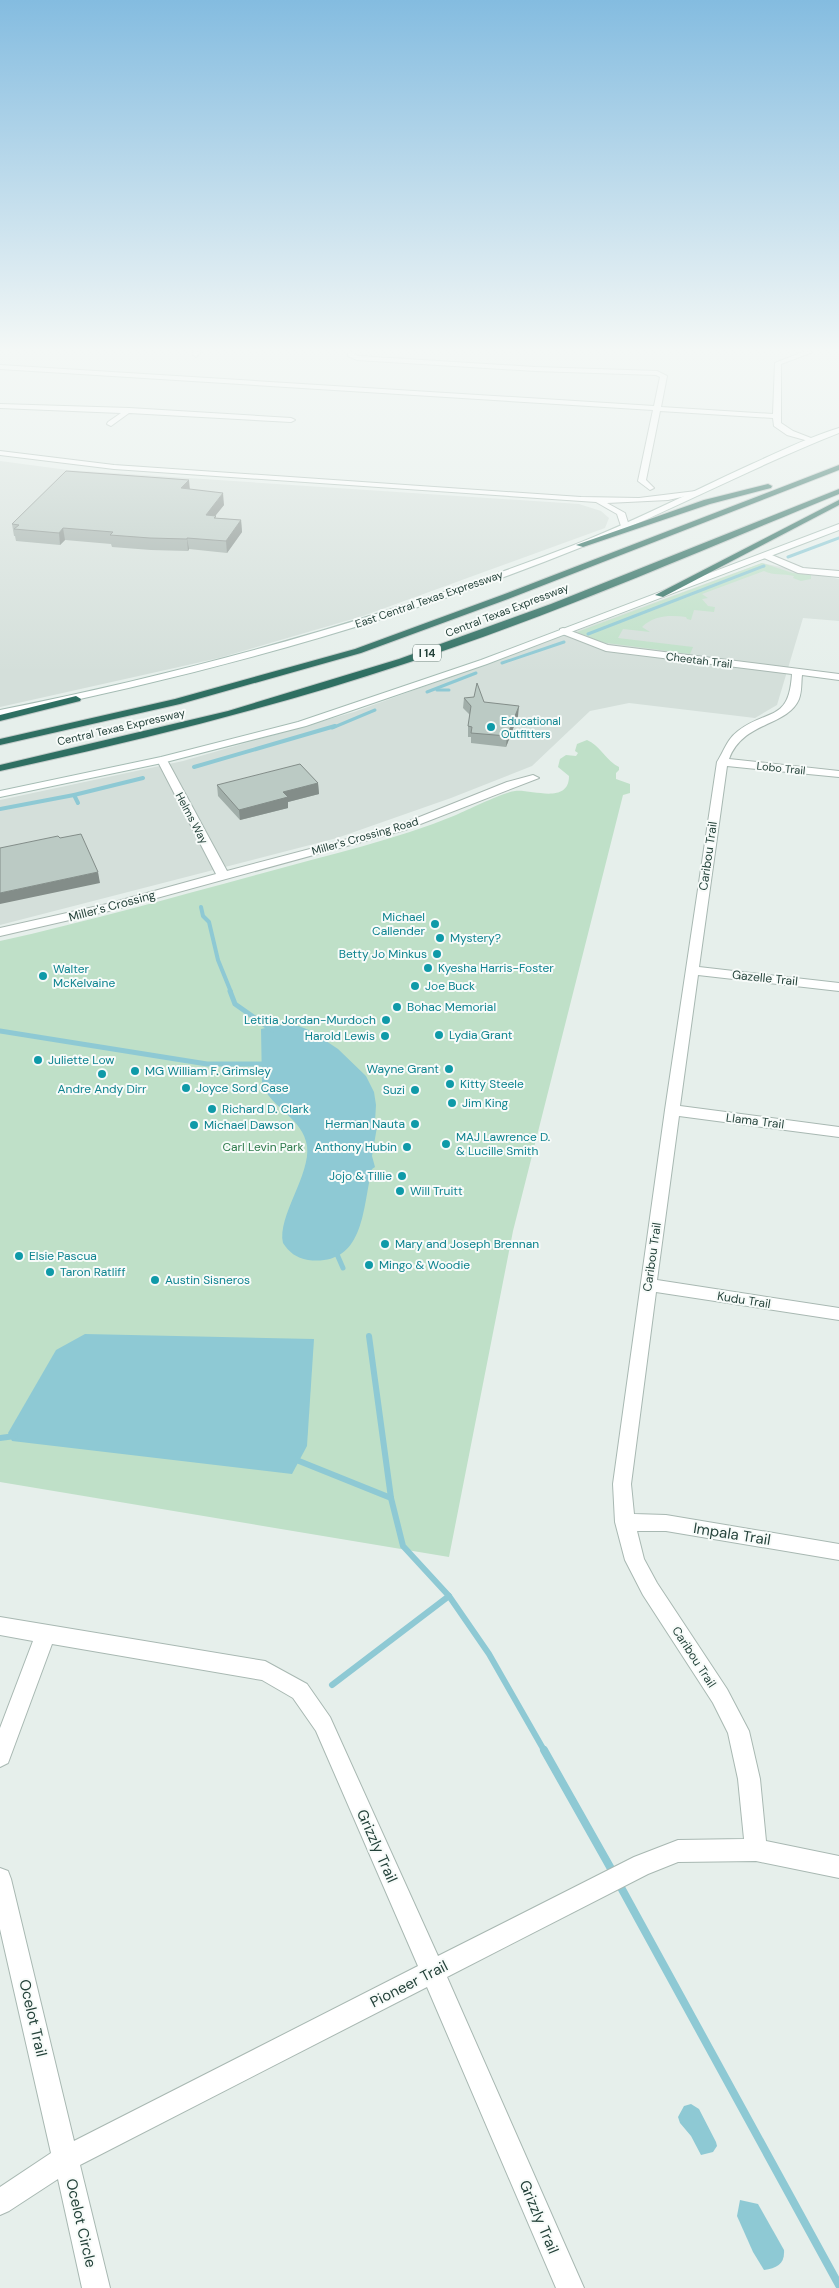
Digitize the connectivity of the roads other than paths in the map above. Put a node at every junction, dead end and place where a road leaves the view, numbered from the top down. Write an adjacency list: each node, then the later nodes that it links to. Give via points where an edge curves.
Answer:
1 (47, 459): 8 (street, via 114,467)
2 (647, 459): 5 (street, via 642,481)
3 (771, 459): 7 (street, East Central Texas Expressway)
4 (836, 468): 12 (highway, via 707,502); 22 (highway, Central Texas Expressway / I 14, via 505,598 358,651 176,702)
5 (650, 488)
6 (839, 491): 25 (highway, Central Texas Expressway / I 14, via 544,610 401,662 215,717)
7 (696, 493): 8 (street, via 642,501); 10 (street, East Central Texas Expressway)
8 (581, 499): 10 (street, via 612,507 621,514)
9 (839, 502): 15 (highway)
10 (625, 526): 12 (street, East Central Texas Expressway)
11 (839, 527): 13 (street)
12 (580, 545): 19 (street, East Central Texas Expressway, via 421,604 319,637)
13 (767, 556): 14 (street, via 801,571); 15 (street)
14 (839, 574)
15 (660, 595): 16 (street)
16 (562, 631): 17 (street, Cheetah Trail, via 606,648); 23 (street, via 480,664 302,724)
17 (797, 671): 18 (street, Cheetah Trail); 24 (street, Caribou Trail, via 794,695 786,709 742,732)
18 (839, 677)
19 (76, 699): 20 (street, East Central Texas Expressway); 21 (highway)
20 (0, 713)
21 (0, 718)
22 (0, 742)
23 (162, 760): 28 (street); 29 (street, Helms Way)
24 (722, 762): 26 (street, Lobo Trail); 31 (street, Caribou Trail)
25 (0, 768)
26 (839, 774)
27 (533, 778): 29 (street, Miller's Crossing Road, via 401,828)
28 (0, 794)
29 (223, 875): 30 (street, Miller's Crossing, via 61,919)
30 (0, 932)
31 (692, 970): 32 (street, Gazelle Trail); 33 (street, Caribou Trail)
32 (839, 987)
33 (672, 1110): 34 (street, Llama Trail); 35 (street, Caribou Trail)
34 (839, 1132)
35 (648, 1285): 36 (street, Kudu Trail); 37 (street, Caribou Trail, via 622,1484)
36 (839, 1314)
37 (625, 1522): 38 (street, Impala Trail, via 666,1523); 42 (street, Caribou Trail, via 635,1560 650,1589 720,1696 738,1731 749,1778)
38 (839, 1552)
39 (0, 1626): 40 (street, Grizzly Trail)
40 (46, 1634): 41 (street); 45 (street, Grizzly Trail, via 265,1671 300,1691 323,1724)
41 (0, 1756)
42 (756, 1850): 43 (street, Pioneer Trail); 45 (street, Pioneer Trail, via 678,1851 642,1865)
43 (839, 1867)
44 (0, 1878): 46 (street, Ocelot Trail)
45 (433, 1972): 46 (street, Pioneer Trail); 49 (street, Grizzly Trail)
46 (67, 2158): 47 (street, Pioneer Trail); 48 (street, Ocelot Circle)
47 (0, 2202)
48 (96, 2288)
49 (570, 2288)

